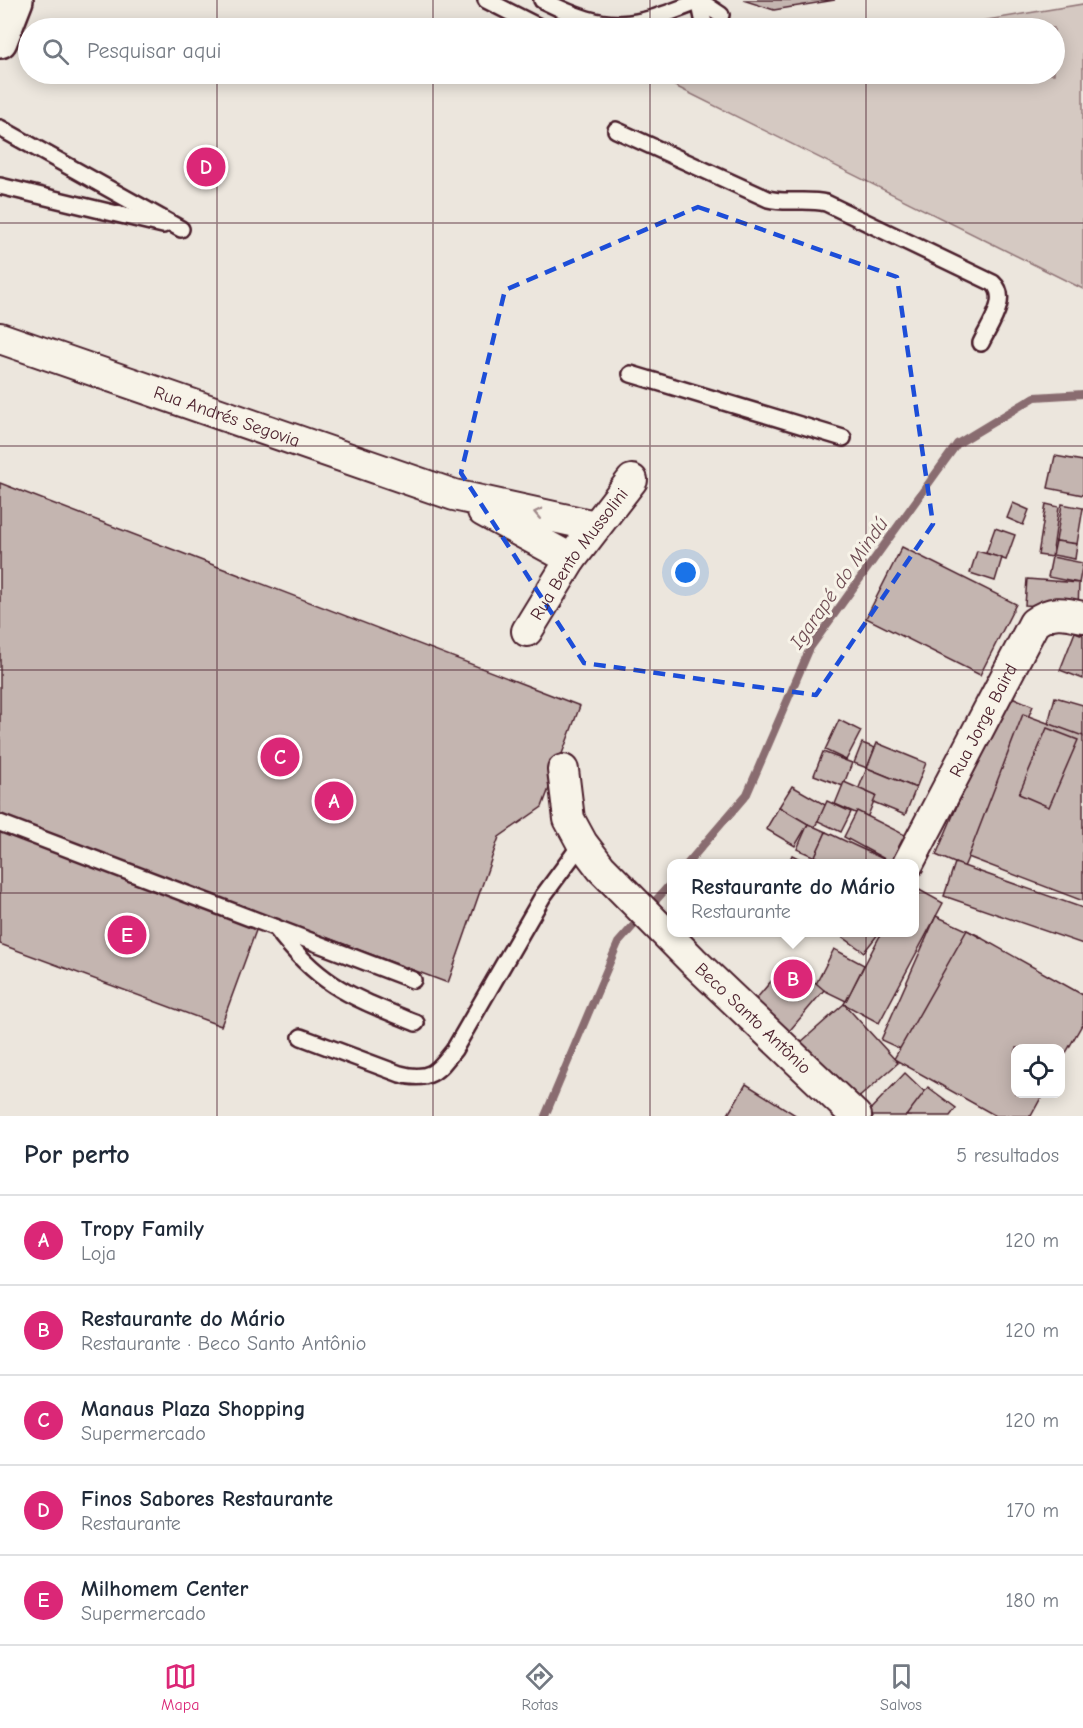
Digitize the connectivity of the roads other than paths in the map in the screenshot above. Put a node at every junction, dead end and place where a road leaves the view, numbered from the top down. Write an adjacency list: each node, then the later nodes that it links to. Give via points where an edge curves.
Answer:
1 (16, 0): 10 (main road)
2 (486, 0): 6 (lane)
3 (542, 0): 7 (lane)
4 (700, 0): 5 (lane); 8 (lane); 9 (lane)
5 (721, 15)
6 (521, 18)
7 (587, 18)
8 (658, 18)
9 (703, 18)
10 (0, 41)
11 (0, 128): 13 (lane, via 181,229)
12 (616, 130): 15 (lane, via 768,198 826,203 993,283 1000,297)
13 (0, 186)
14 (0, 338): 19 (street, Rua Andrés Segovia)
15 (981, 343)
16 (631, 374): 17 (lane)
17 (843, 438)
18 (632, 480): 20 (street, Rua Bento Mussolini)
19 (454, 495): 20 (street, Rua Andrés Segovia, one-way to 19); 21 (street, Rua Andrés Segovia)
20 (595, 525): 21 (street, Rua Bento Mussolini)
21 (571, 559): 23 (street, Rua Bento Mussolini)
22 (1083, 617): 27 (street, Rua Jorge Baird, via 1062,612 1046,614 1034,623)
23 (528, 631)
24 (563, 770): 26 (street, Beco Santo Antônio, via 569,819)
25 (0, 823): 28 (lane)
26 (582, 843): 29 (street, Beco Santo Antônio, via 601,868); 33 (lane, via 543,896 454,1050 429,1076 407,1076)
27 (911, 859)
28 (275, 927): 31 (lane); 32 (lane, via 293,952 324,981)
29 (667, 935)
30 (669, 937): 34 (street, Beco Santo Antônio)
31 (413, 980)
32 (416, 1023)
33 (301, 1037)
34 (855, 1116)

